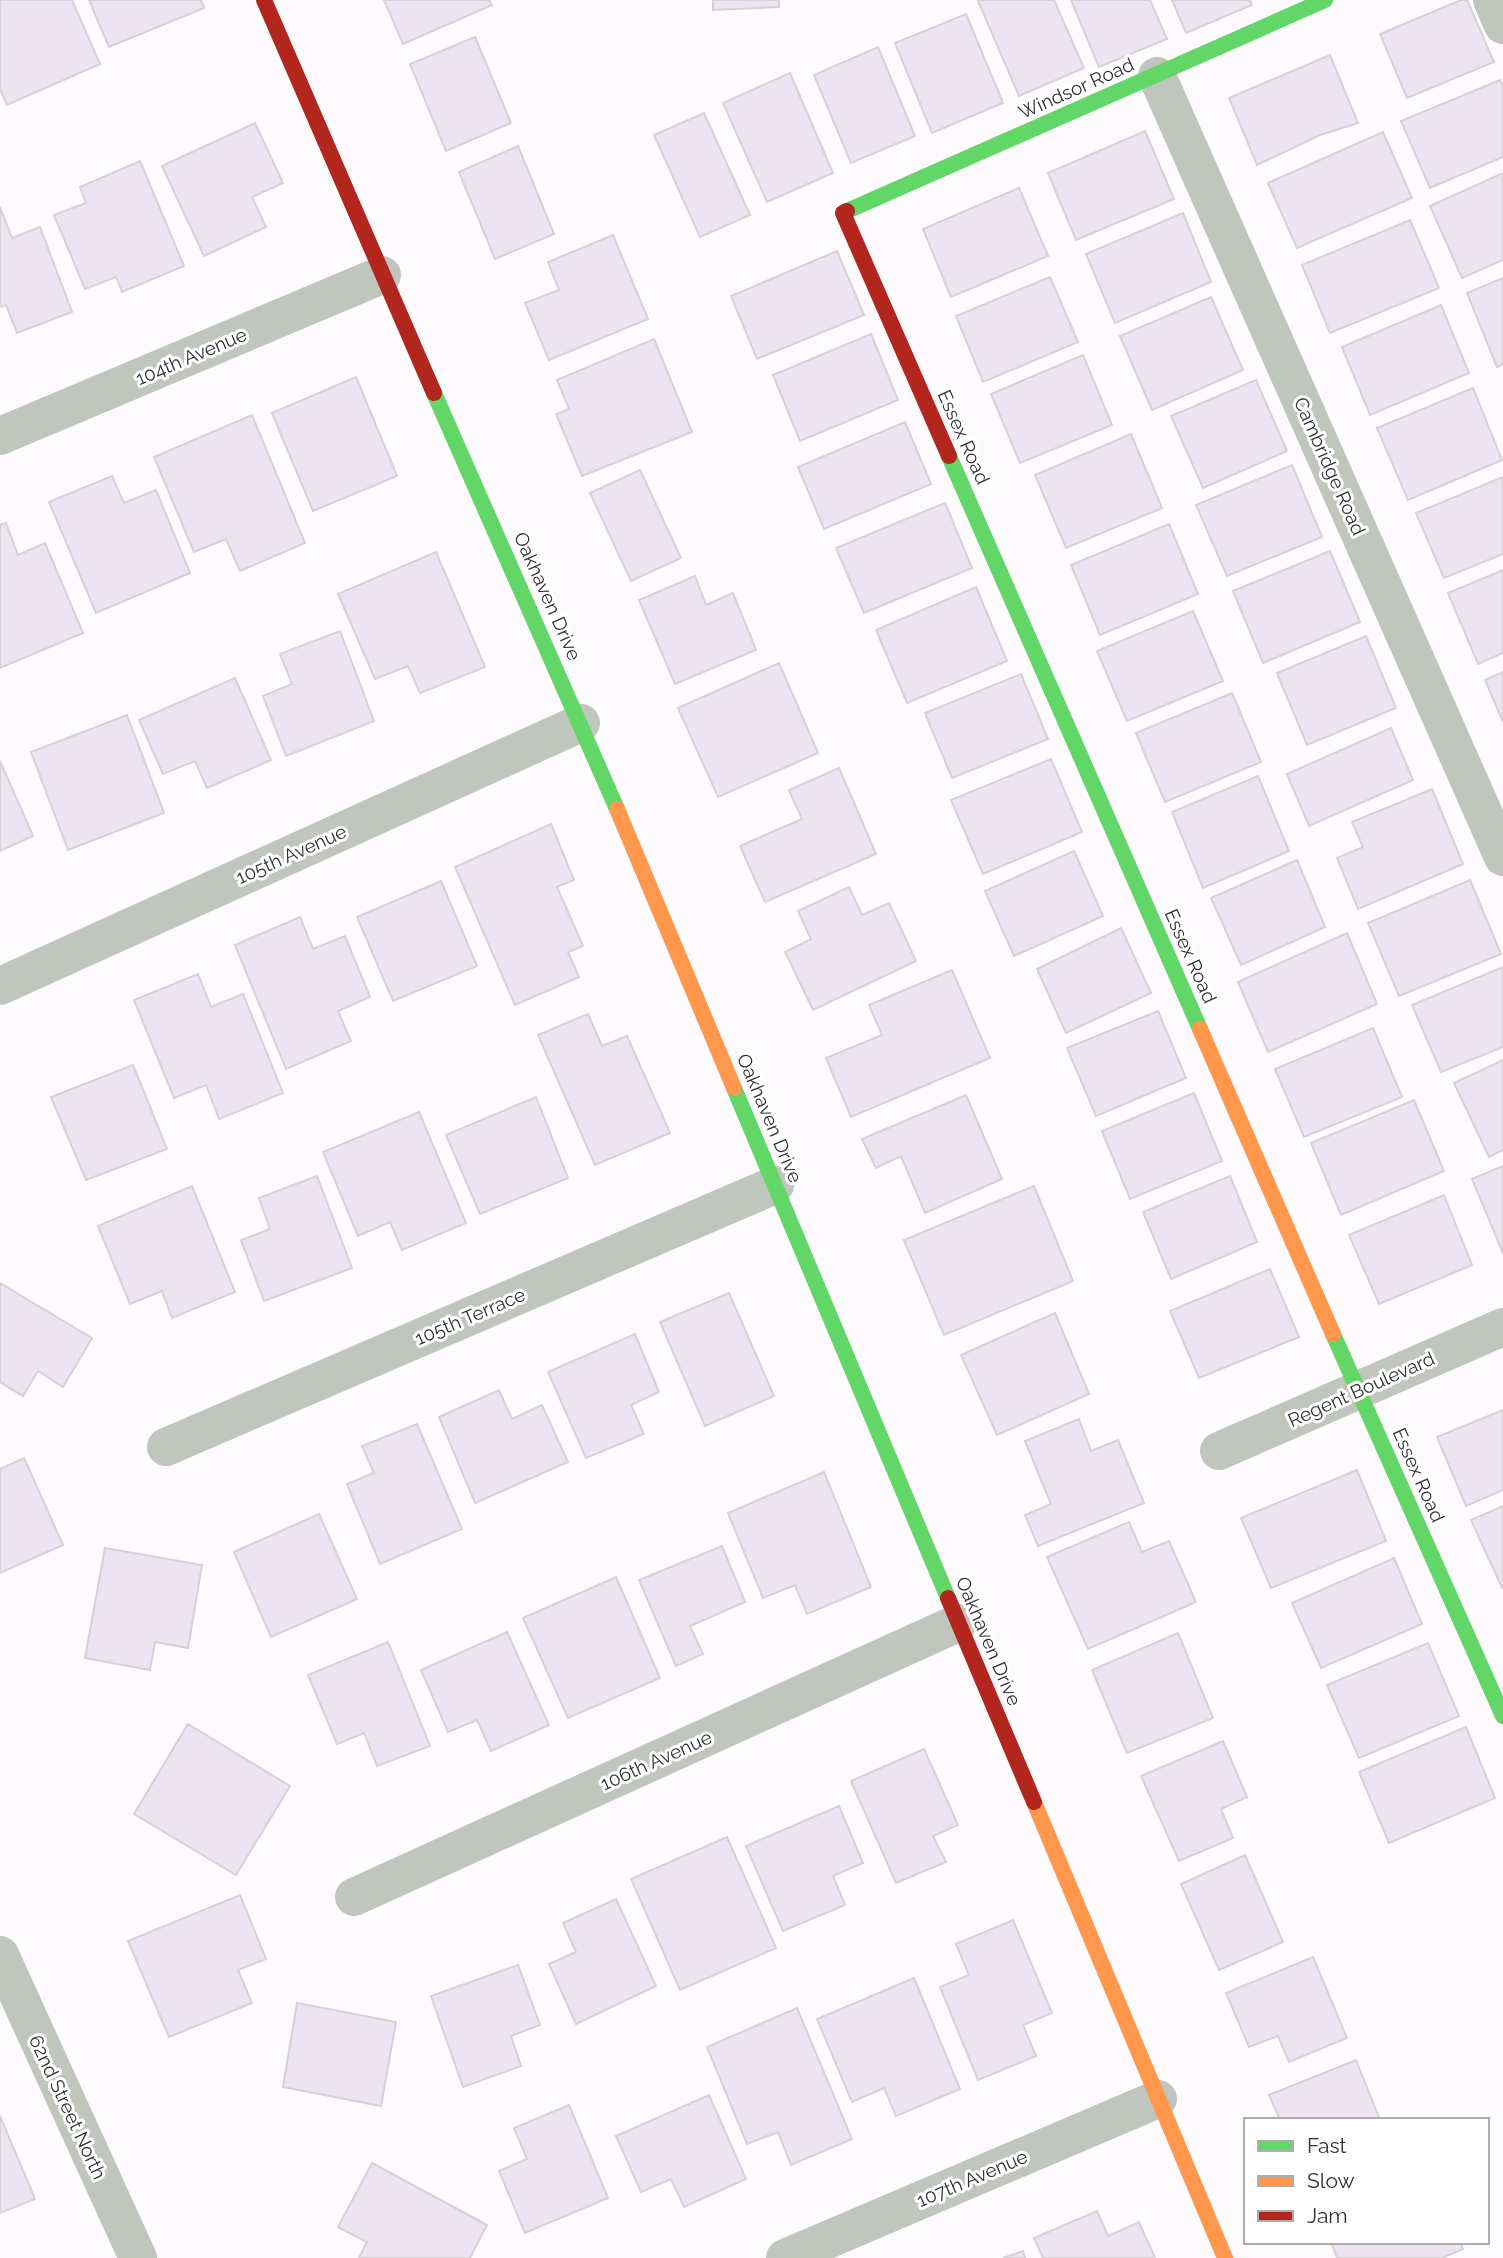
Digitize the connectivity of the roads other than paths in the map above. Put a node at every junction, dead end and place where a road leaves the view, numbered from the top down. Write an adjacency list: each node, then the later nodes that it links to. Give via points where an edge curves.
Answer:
1 (264, 0): 7 (street, Oakhaven Drive)
2 (1325, 0): 5 (street, Windsor Road)
3 (1492, 0): 4 (street)
4 (1503, 25)
5 (1157, 76): 6 (street, Windsor Road); 10 (street, Cambridge Road)
6 (843, 213): 14 (street, Essex Road)
7 (382, 275): 8 (street, 104th Avenue); 9 (street, Oakhaven Drive)
8 (0, 436)
9 (581, 723): 11 (street, 105th Avenue); 12 (street, Oakhaven Drive)
10 (1503, 857)
11 (0, 986)
12 (775, 1185): 15 (street, 105th Terrace); 17 (street, Oakhaven Drive)
13 (1503, 1327): 14 (street, Regent Boulevard)
14 (1357, 1389): 16 (street, Regent Boulevard); 18 (street, Essex Road)
15 (166, 1447)
16 (1219, 1451)
17 (958, 1623): 19 (street, 106th Avenue); 21 (street, Oakhaven Drive)
18 (1503, 1716)
19 (354, 1897)
20 (0, 1955): 22 (street, 62nd Street North)
21 (1158, 2099): 23 (street, 107th Avenue); 24 (street, Oakhaven Drive)
22 (138, 2258)
23 (785, 2258)
24 (1225, 2258)

